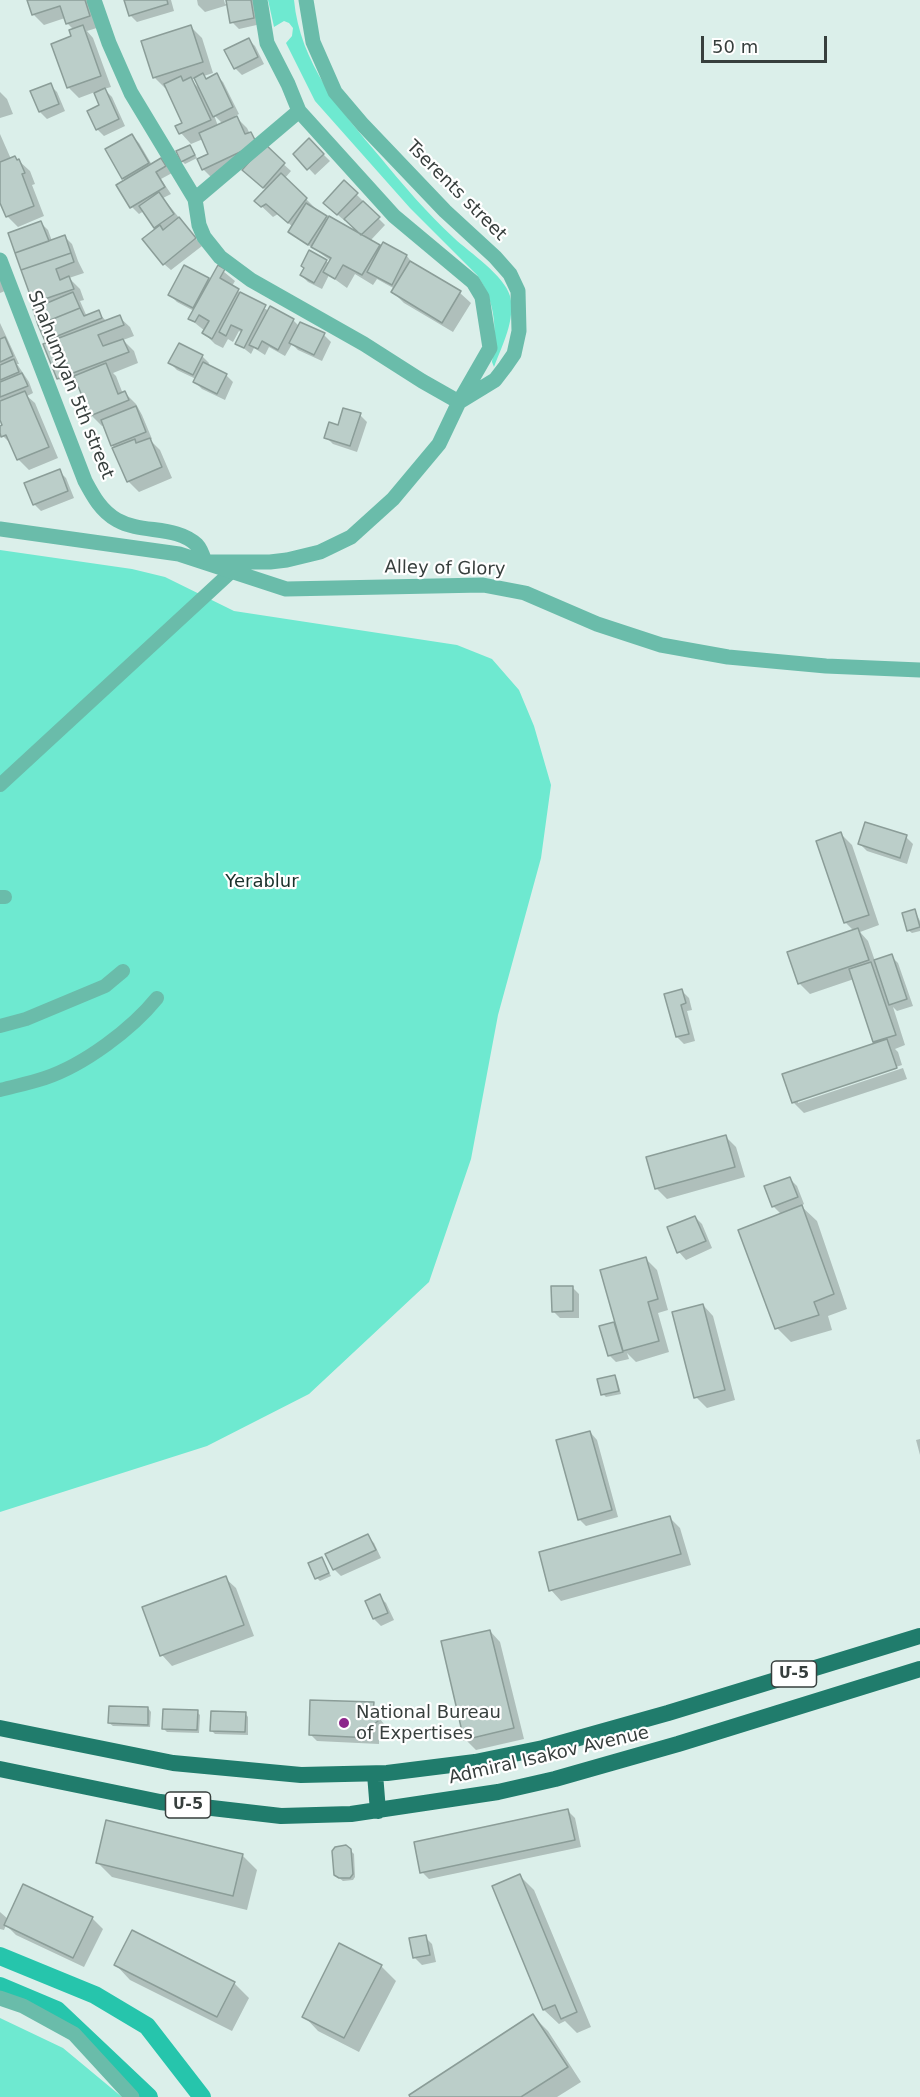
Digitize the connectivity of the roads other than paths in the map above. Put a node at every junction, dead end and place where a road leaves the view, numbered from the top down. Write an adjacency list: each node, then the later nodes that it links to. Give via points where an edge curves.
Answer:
1 (94, 0): 5 (street, via 131,93)
2 (260, 0): 4 (street, via 267,43)
3 (306, 0): 7 (street, Tserents street, via 313,42 335,92 445,211 495,257 518,291 519,331 514,354 495,380)
4 (298, 111): 5 (street); 7 (street, via 394,216 473,282 482,297 490,348)
5 (195, 199): 7 (street, via 204,237 235,269)
6 (0, 260): 9 (street, Shahumyan 5th street, via 85,481 99,506 132,527 184,536 199,546)
7 (459, 402): 9 (street, via 439,444 393,499 351,537 320,552 286,560)
8 (0, 529): 9 (street, Alley of Glory, via 179,554)
9 (205, 562): 10 (street, Alley of Glory)
10 (231, 572): 11 (street, Alley of Glory, via 286,589 483,585 525,593 597,624 661,645 739,658); 12 (street)
11 (920, 670)
12 (0, 785)
13 (123, 971): 15 (street, via 105,986)
14 (157, 998): 16 (street, via 141,1018 79,1063 46,1078)
15 (0, 1026)
16 (0, 1090)
17 (920, 1636): 21 (highway, Admiral Isakov Avenue / Մ-5, via 543,1748 475,1762)
18 (920, 1669): 22 (highway, Admiral Isakov Avenue / Մ-5, via 555,1779)
19 (0, 1728): 21 (highway, Admiral Isakov Avenue / Մ-5, via 173,1763 301,1775)
20 (0, 1769): 22 (highway, Admiral Isakov Avenue / Մ-5, via 160,1802 281,1816)
21 (375, 1774): 22 (highway)
22 (378, 1811)
23 (0, 1998): 24 (street, via 74,2034)
24 (132, 2097)

